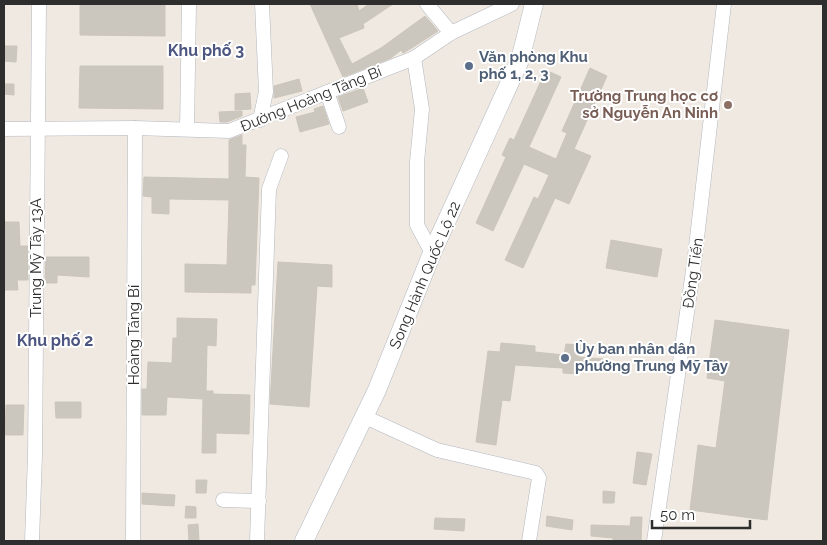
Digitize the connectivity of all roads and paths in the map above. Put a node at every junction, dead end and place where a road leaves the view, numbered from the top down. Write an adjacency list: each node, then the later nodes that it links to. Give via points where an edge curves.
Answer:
1 (39, 4): 16 (street, Trung Mỹ Tây 13A)
2 (189, 4): 15 (street)
3 (262, 4): 11 (street, via 266,92)
4 (427, 4): 8 (street)
5 (512, 4): 8 (street, Đường Hoàng Tăng Bí)
6 (534, 4): 18 (street, Song Hành Quốc Lộ 22, via 520,60)
7 (724, 4): 27 (street, Đồng Tiến, via 694,264)
8 (450, 33): 9 (street, Đường Hoàng Tăng Bí)
9 (414, 58): 10 (street, Đường Hoàng Tăng Bí); 18 (street, via 422,110 417,225)
10 (327, 92): 11 (street, Đường Hoàng Tăng Bí); 12 (street)
11 (260, 120): 15 (street, Đường Hoàng Tăng Bí, via 229,131)
12 (339, 127)
13 (4, 128): 16 (street, Đường Hoàng Tăng Bí)
14 (135, 128): 15 (street, Đường Hoàng Tăng Bí); 16 (street, Đường Hoàng Tăng Bí); 23 (street, Hoàng Tăng Bí)
15 (188, 129)
16 (37, 130): 22 (street, Trung Mỹ Tây 13A)
17 (281, 156): 21 (street, via 269,189)
18 (432, 253): 19 (street, Song Hành Quốc Lộ 22)
19 (365, 417): 25 (street, Song Hành Quốc Lộ 22); 26 (street, via 437,450 536,473 540,478)
20 (223, 500): 21 (street)
21 (259, 501): 24 (street)
22 (32, 541)
23 (133, 541)
24 (257, 541)
25 (304, 541)
26 (529, 541)
27 (654, 541)

